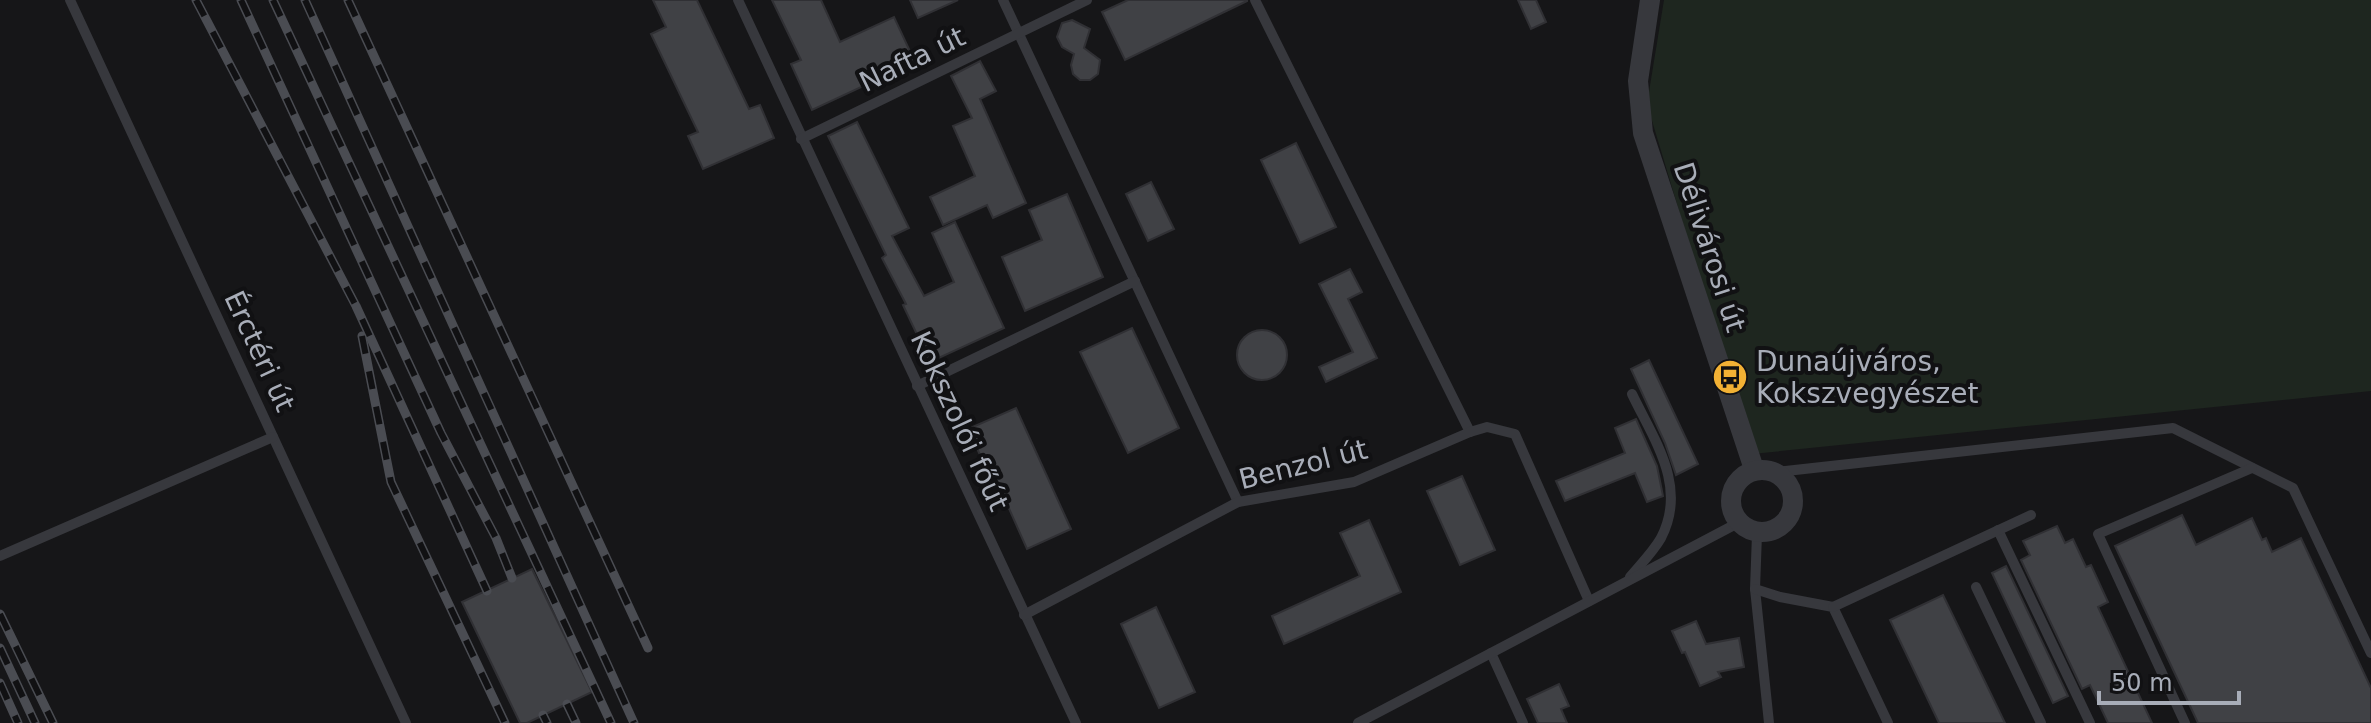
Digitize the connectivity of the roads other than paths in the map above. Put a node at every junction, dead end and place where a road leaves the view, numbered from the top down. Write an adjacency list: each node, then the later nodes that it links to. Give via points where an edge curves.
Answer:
1 (70, 0): 13 (lane, Érctéri út)
2 (738, 0): 8 (lane, Kokszolói főút)
3 (1003, 0): 7 (lane)
4 (1087, 0): 7 (lane, Nafta út)
5 (1255, 0): 12 (lane)
6 (1650, 0): 15 (street, Délivárosi út, via 1638,81 1643,133)
7 (1020, 33): 8 (lane, Nafta út); 9 (lane)
8 (801, 139): 10 (lane, Kokszolói főút)
9 (1135, 281): 10 (lane); 17 (lane)
10 (917, 386): 28 (lane, Kokszolói főút)
11 (1632, 394): 23 (lane, via 1668,468 1673,499 1661,538)
12 (1470, 432): 17 (lane, Benzol út, via 1354,482); 26 (lane, Benzol út, via 1487,427 1515,434)
13 (273, 437): 22 (lane); 31 (lane, Érctéri út)
14 (2252, 468): 16 (lane, via 2173,428); 30 (lane, via 2293,488); 39 (lane, via 2098,534)
15 (1754, 469): 16 (street); 19 (street, via 1736,482 1729,503)
16 (1777, 472): 21 (street, via 1792,489 1793,511 1780,529)
17 (1238, 502): 28 (lane, Benzol út)
18 (2031, 515): 20 (lane)
19 (1738, 523): 21 (street); 23 (lane)
20 (1998, 530): 27 (lane); 38 (lane)
21 (1757, 534): 25 (lane)
22 (0, 556)
23 (1627, 582): 26 (lane)
24 (1976, 587): 37 (lane)
25 (1755, 589): 27 (lane); 35 (lane)
26 (1589, 601): 29 (lane)
27 (1833, 607): 36 (lane)
28 (1024, 615): 32 (lane, Kokszolói főút)
29 (1491, 653): 33 (lane); 34 (lane)
30 (2371, 653)
31 (406, 723)
32 (1076, 723)
33 (1358, 723)
34 (1523, 723)
35 (1769, 723)
36 (1888, 723)
37 (2041, 723)
38 (2090, 723)
39 (2185, 723)

